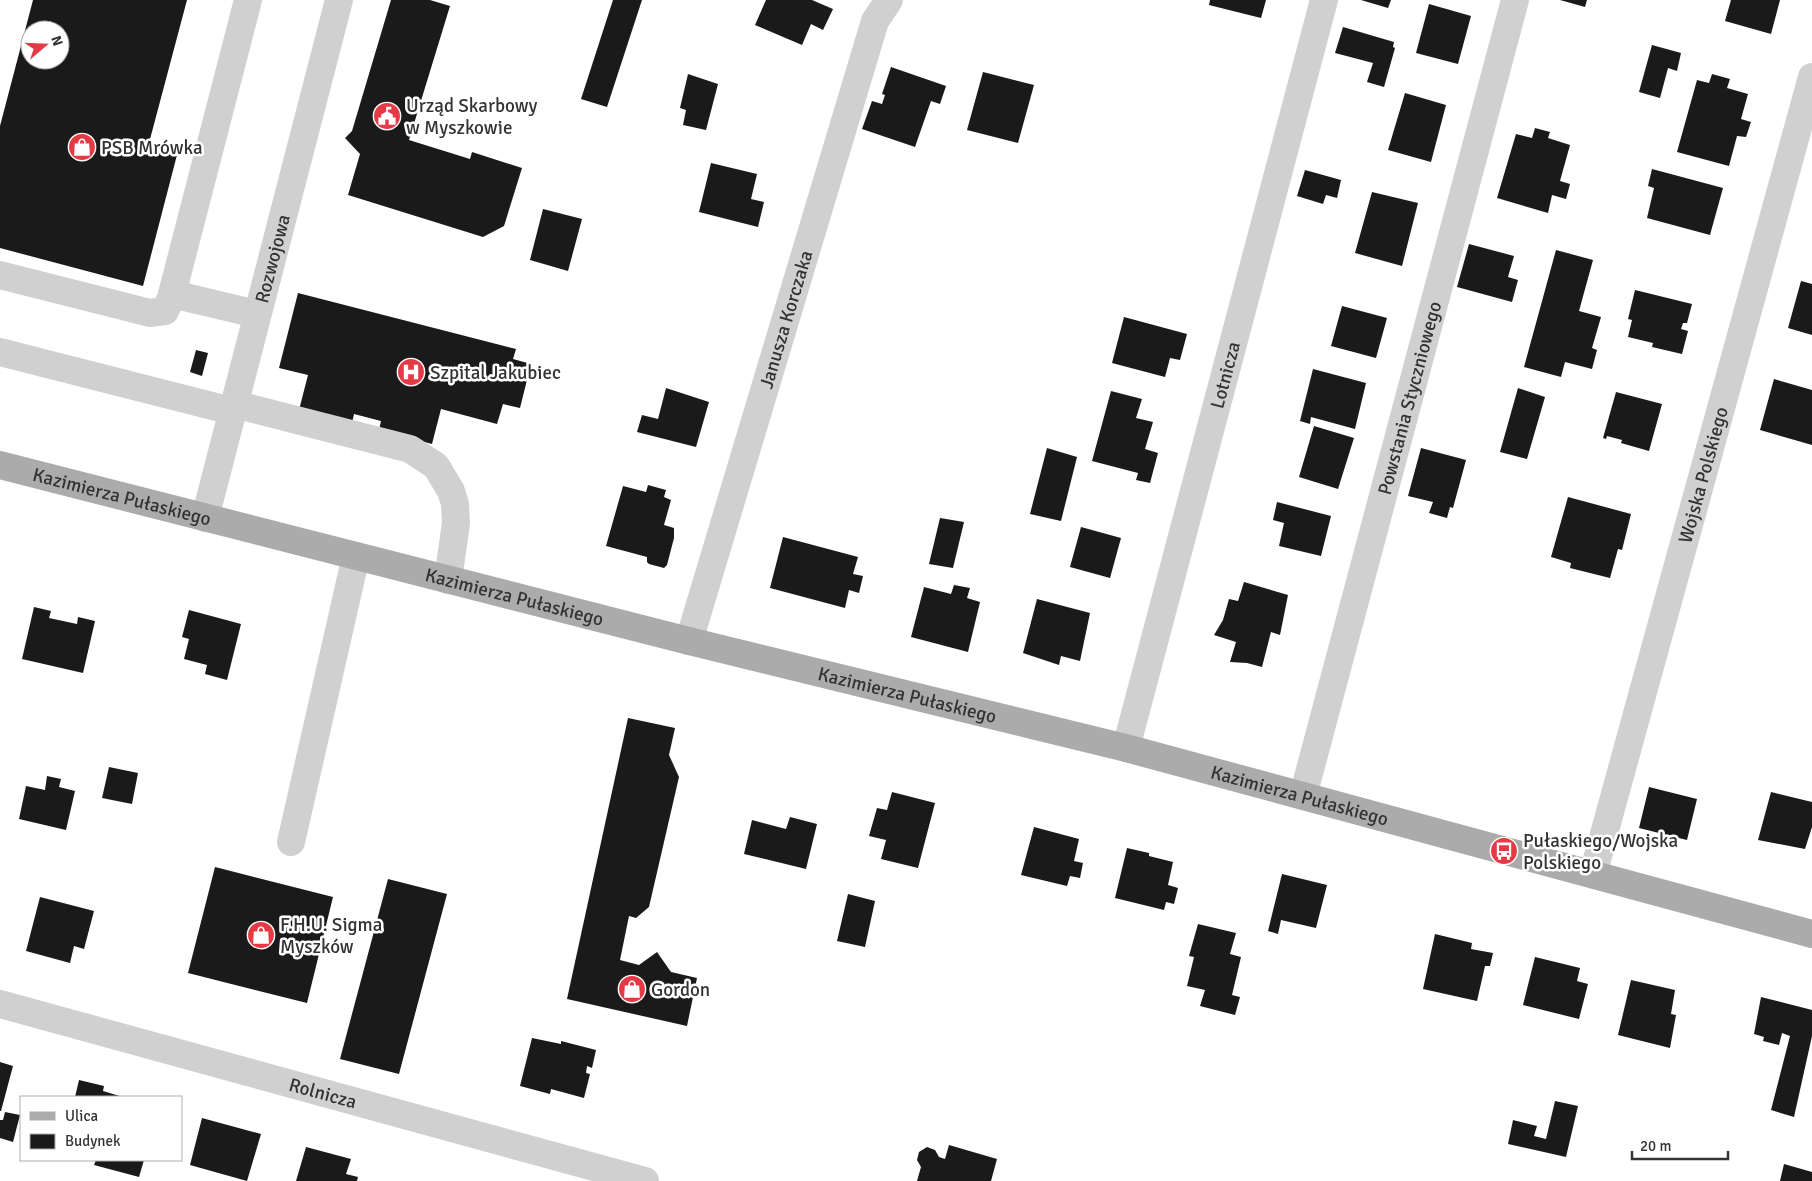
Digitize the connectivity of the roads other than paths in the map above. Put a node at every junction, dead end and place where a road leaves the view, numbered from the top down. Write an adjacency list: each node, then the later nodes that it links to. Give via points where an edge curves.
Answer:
1 (248, 0): 8 (street)
2 (340, 0): 9 (street, Rozwojowa)
3 (889, 0): 16 (street, Janusza Korczaka, via 875,21)
4 (1324, 0): 17 (street, Lotnicza)
5 (1515, 0): 18 (street, Powstania Styczniowego)
6 (1812, 77): 20 (street, Wojska Polskiego)
7 (0, 275): 8 (street, via 150,313 164,311)
8 (172, 294): 9 (street)
9 (258, 314): 11 (street, Rozwojowa)
10 (0, 352): 11 (street)
11 (233, 408): 13 (street, Rozwojowa); 15 (street, via 410,449 436,466 455,504 456,523)
12 (0, 465): 13 (main road, Kazimierza Pułaskiego)
13 (205, 518): 14 (main road, Kazimierza Pułaskiego)
14 (356, 556): 15 (main road, Kazimierza Pułaskiego); 19 (street)
15 (448, 580): 16 (main road, Kazimierza Pułaskiego)
16 (689, 641): 17 (main road, Kazimierza Pułaskiego)
17 (1126, 748): 18 (main road, Kazimierza Pułaskiego)
18 (1303, 796): 20 (main road, Kazimierza Pułaskiego)
19 (291, 842)
20 (1593, 874): 21 (main road, Kazimierza Pułaskiego)
21 (1812, 934)
22 (0, 1004): 23 (street, Rolnicza)
23 (645, 1181)

